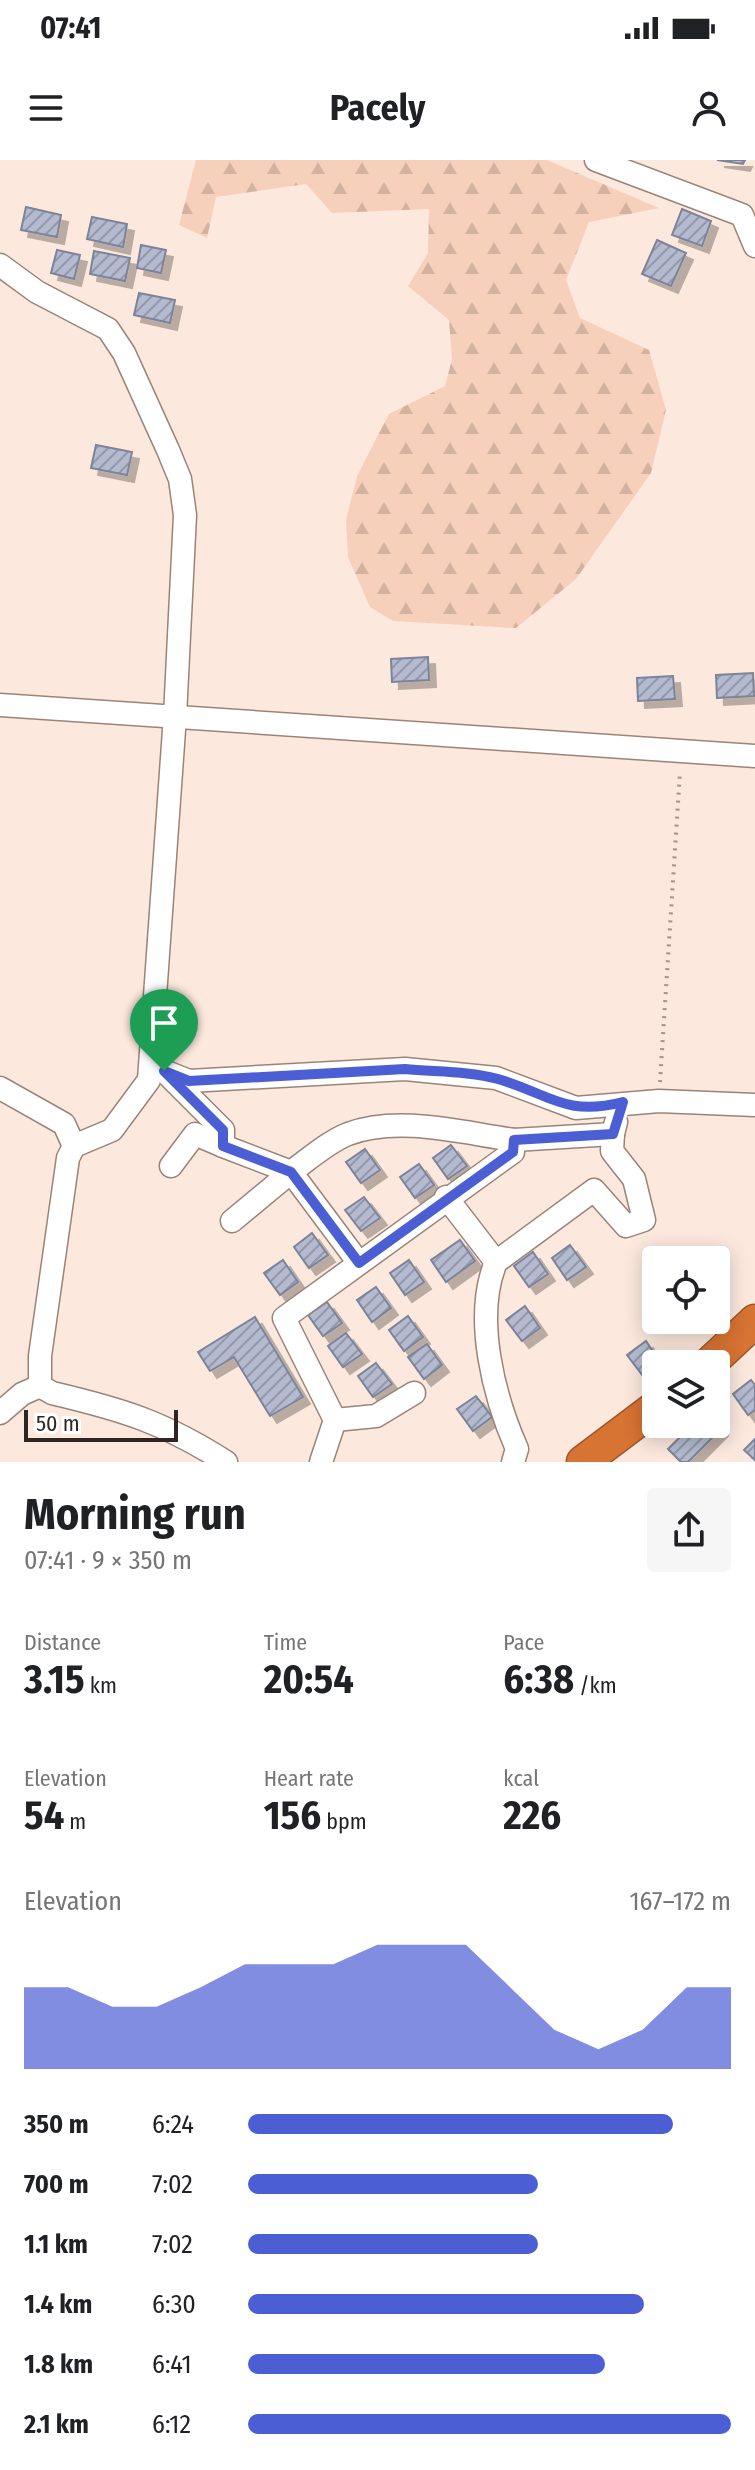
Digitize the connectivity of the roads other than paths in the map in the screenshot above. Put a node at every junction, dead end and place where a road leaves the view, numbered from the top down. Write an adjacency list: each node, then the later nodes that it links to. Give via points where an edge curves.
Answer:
1 (596, 160): 2 (street, via 742,215)
2 (755, 246)
3 (0, 265): 5 (street, via 37,292 108,329 124,353 180,479 185,515)
4 (0, 705): 5 (street)
5 (175, 716): 6 (street); 7 (street)
6 (755, 756)
7 (158, 1067): 9 (street, via 189,1081 405,1069 496,1078 576,1108); 13 (street, via 112,1130); 14 (street, via 223,1130)
8 (0, 1088): 13 (street, via 64,1124)
9 (623, 1102): 10 (street); 11 (street)
10 (755, 1105)
11 (613, 1134): 12 (street); 19 (street, via 612,1151 634,1179 644,1220 626,1226 594,1190)
12 (514, 1140): 16 (street, via 418,1127 370,1127 344,1136); 17 (street, via 513,1152)
13 (74, 1146): 23 (street, via 61,1203)
14 (223, 1146): 15 (street, via 195,1134); 16 (street)
15 (171, 1166)
16 (291, 1172): 18 (street); 20 (street)
17 (446, 1197): 19 (street); 20 (street)
18 (232, 1221)
19 (496, 1262): 30 (street, via 490,1277 488,1345 501,1413 517,1449)
20 (359, 1263): 27 (street, via 284,1318)
21 (755, 1321): 22 (highway)
22 (724, 1350)
23 (40, 1386): 25 (street); 28 (street, via 136,1413)
24 (414, 1393): 27 (street, via 376,1416)
25 (0, 1413)
26 (642, 1418): 31 (highway)
27 (335, 1420): 29 (street)
28 (226, 1462)
29 (321, 1462)
30 (513, 1462)
31 (583, 1462)

